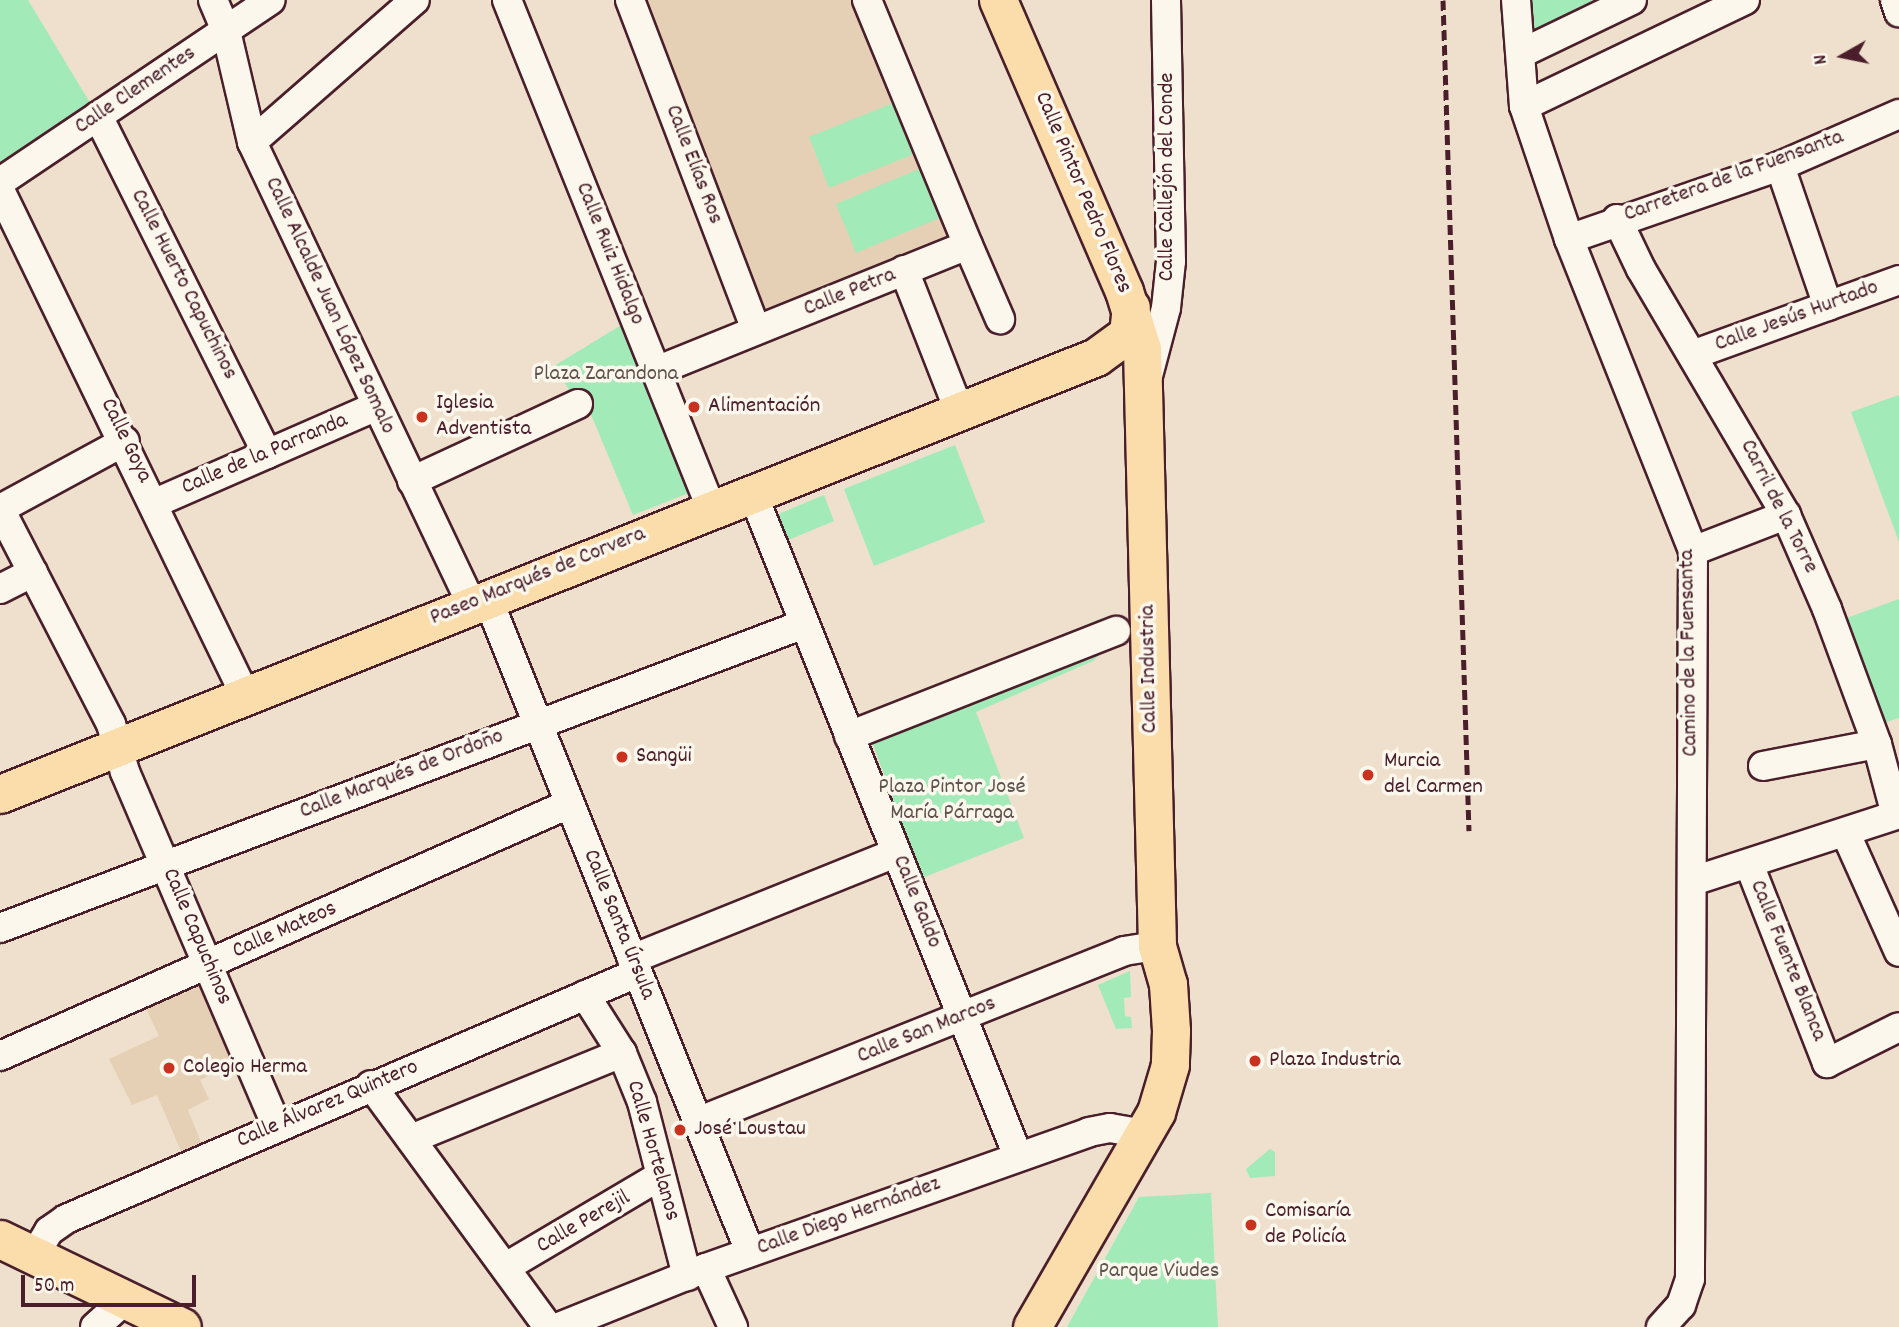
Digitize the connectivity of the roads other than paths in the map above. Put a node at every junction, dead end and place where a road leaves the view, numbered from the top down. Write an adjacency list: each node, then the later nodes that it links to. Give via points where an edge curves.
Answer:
1 (213, 0): 14 (street, Calle Alcalde Juan López Somalo)
2 (271, 0): 14 (street, Calle Clementes)
3 (415, 0): 19 (street)
4 (507, 0): 35 (street, Calle Ruiz Hidalgo)
5 (630, 0): 32 (street, Calle Elías Ros)
6 (867, 0): 25 (street)
7 (998, 0): 29 (main road, Calle Pintor Pedro Flores)
8 (1166, 0): 31 (street, Calle Callejón del Conde, via 1172,244)
9 (1516, 0): 15 (street, Camino de la Fuensanta)
10 (1632, 0): 15 (street)
11 (1895, 0): 13 (street)
12 (1741, 1): 16 (street)
13 (1899, 12)
14 (226, 31): 18 (street, Calle Clementes); 19 (street, Calle Alcalde Juan López Somalo)
15 (1522, 53): 16 (street, Camino de la Fuensanta)
16 (1524, 106): 24 (street, Camino de la Fuensanta)
17 (1899, 114): 20 (street, Carretera de la Fuensanta)
18 (98, 116): 21 (street, Calle Clementes); 41 (street, Calle Huerto Capuchinos)
19 (251, 142): 38 (street, Calle Alcalde Juan López Somalo)
20 (1780, 166): 23 (street, Carretera de la Fuensanta); 28 (street)
21 (0, 182)
22 (0, 190): 40 (street, Calle Goya)
23 (1617, 219): 24 (street, Carretera de la Fuensanta); 33 (street, Carril de la Torre, via 1641,269)
24 (1569, 239): 48 (street, Camino de la Fuensanta)
25 (968, 245): 26 (street, Calle Petra); 30 (street)
26 (904, 270): 32 (street, Calle Petra); 39 (street)
27 (1899, 280): 28 (street, Calle Jesús Hurtado)
28 (1834, 304): 33 (street, Calle Jesús Hurtado)
29 (1130, 307): 31 (street); 34 (main road, Paseo Marqués de Corvera, via 1132,323 1126,338); 36 (main road, Calle Pintor Pedro Flores, via 1142,349)
30 (1000, 319)
31 (1162, 327): 36 (street, Calle Callejón del Conde)
32 (756, 330): 35 (street, Calle Petra)
33 (1695, 354): 47 (street, Carril de la Torre)
34 (1078, 363): 36 (main road, Paseo Marqués de Corvera, via 1120,362 1136,374); 39 (main road, Paseo Marqués de Corvera)
35 (656, 371): 45 (street, Calle Ruiz Hidalgo)
36 (1144, 392): 69 (main road, Calle Industria)
37 (578, 404): 42 (street)
38 (375, 407): 41 (street, Calle de la Parranda); 42 (street, Calle Alcalde Juan López Somalo)
39 (959, 410): 43 (main road, Paseo Marqués de Corvera)
40 (125, 441): 44 (street, Calle Goya); 46 (street)
41 (268, 454): 44 (street, Calle de la Parranda)
42 (412, 481): 51 (street, Calle Alcalde Juan López Somalo)
43 (752, 492): 45 (main road, Paseo Marqués de Corvera); 52 (street, Calle Galdo)
44 (155, 503): 54 (street, Calle Goya)
45 (711, 508): 51 (main road, Paseo Marqués de Corvera)
46 (0, 509): 49 (street, Calle Capuchinos)
47 (1786, 514): 48 (street); 57 (street, Carril de la Torre)
48 (1693, 551): 67 (street, Camino de la Fuensanta)
49 (33, 572): 50 (street); 58 (street, Calle Capuchinos)
50 (0, 589)
51 (479, 600): 54 (main road, Paseo Marqués de Corvera); 55 (street, Calle Santa Úrsula)
52 (804, 624): 55 (street, Calle Marqués de Ordoño); 56 (street, Calle Galdo)
53 (1116, 631): 56 (street)
54 (245, 695): 58 (main road, Paseo Marqués de Corvera)
55 (536, 723): 61 (street, Calle Santa Úrsula); 66 (street, Calle Marqués de Ordoño)
56 (849, 736): 64 (street, Calle Galdo)
57 (1877, 744): 59 (street); 62 (street, Carril de la Torre)
58 (118, 746): 60 (main road, Paseo Marqués de Corvera); 66 (street, Calle Capuchinos)
59 (1763, 766)
60 (0, 794)
61 (569, 804): 71 (street, Calle Mateos); 72 (street, Calle Santa Úrsula)
62 (1897, 814): 63 (street)
63 (1846, 834): 65 (street); 70 (street)
64 (896, 853): 72 (street, Calle Álvarez Quintero); 74 (street, Calle Galdo)
65 (1749, 864): 67 (street); 75 (street, Calle Fuente Blanca, via 1827,1063)
66 (166, 866): 68 (street, Calle Marqués de Ordoño); 71 (street, Calle Capuchinos)
67 (1693, 881): 97 (street, Camino de la Fuensanta, via 1689,1279 1681,1305)
68 (0, 928)
69 (1157, 946): 74 (street, Calle San Marcos, via 1124,951); 81 (main road, via 1170,994 1171,1056 1163,1095)
70 (1899, 952)
71 (208, 966): 77 (street, Calle Mateos); 80 (street, Calle Capuchinos)
72 (634, 966): 73 (street, Calle Álvarez Quintero); 79 (street, Calle Santa Úrsula)
73 (585, 995): 76 (street, Calle Hortelanos); 78 (street, Calle Álvarez Quintero)
74 (963, 1018): 79 (street, Calle San Marcos); 83 (street, Calle Galdo)
75 (1899, 1027)
76 (622, 1053): 82 (street); 84 (street, Calle Hortelanos, via 642,1102)
77 (0, 1056)
78 (371, 1086): 80 (street, Calle Álvarez Quintero); 82 (street)
79 (697, 1122): 86 (street, Calle Santa Úrsula)
80 (277, 1127): 87 (street, Calle Álvarez Quintero, via 66,1219 49,1231)
81 (1144, 1134): 83 (street, Calle Diego Hernández, via 1103,1129); 96 (main road)
82 (411, 1139): 88 (street)
83 (1018, 1156): 86 (street, Calle Diego Hernández)
84 (660, 1176): 88 (street, Calle Perejil); 89 (street, Calle Hortelanos)
85 (0, 1239): 87 (main road)
86 (750, 1252): 89 (street, Calle Diego Hernández)
87 (34, 1256): 90 (main road)
88 (506, 1267): 93 (street)
89 (696, 1272): 94 (street, Calle Diego Hernández); 95 (street, Calle Hortelanos)
90 (125, 1300): 91 (street); 92 (main road)
91 (95, 1327)
92 (182, 1327)
93 (548, 1327)
94 (559, 1327)
95 (733, 1327)
96 (1031, 1327)
97 (1661, 1327)

